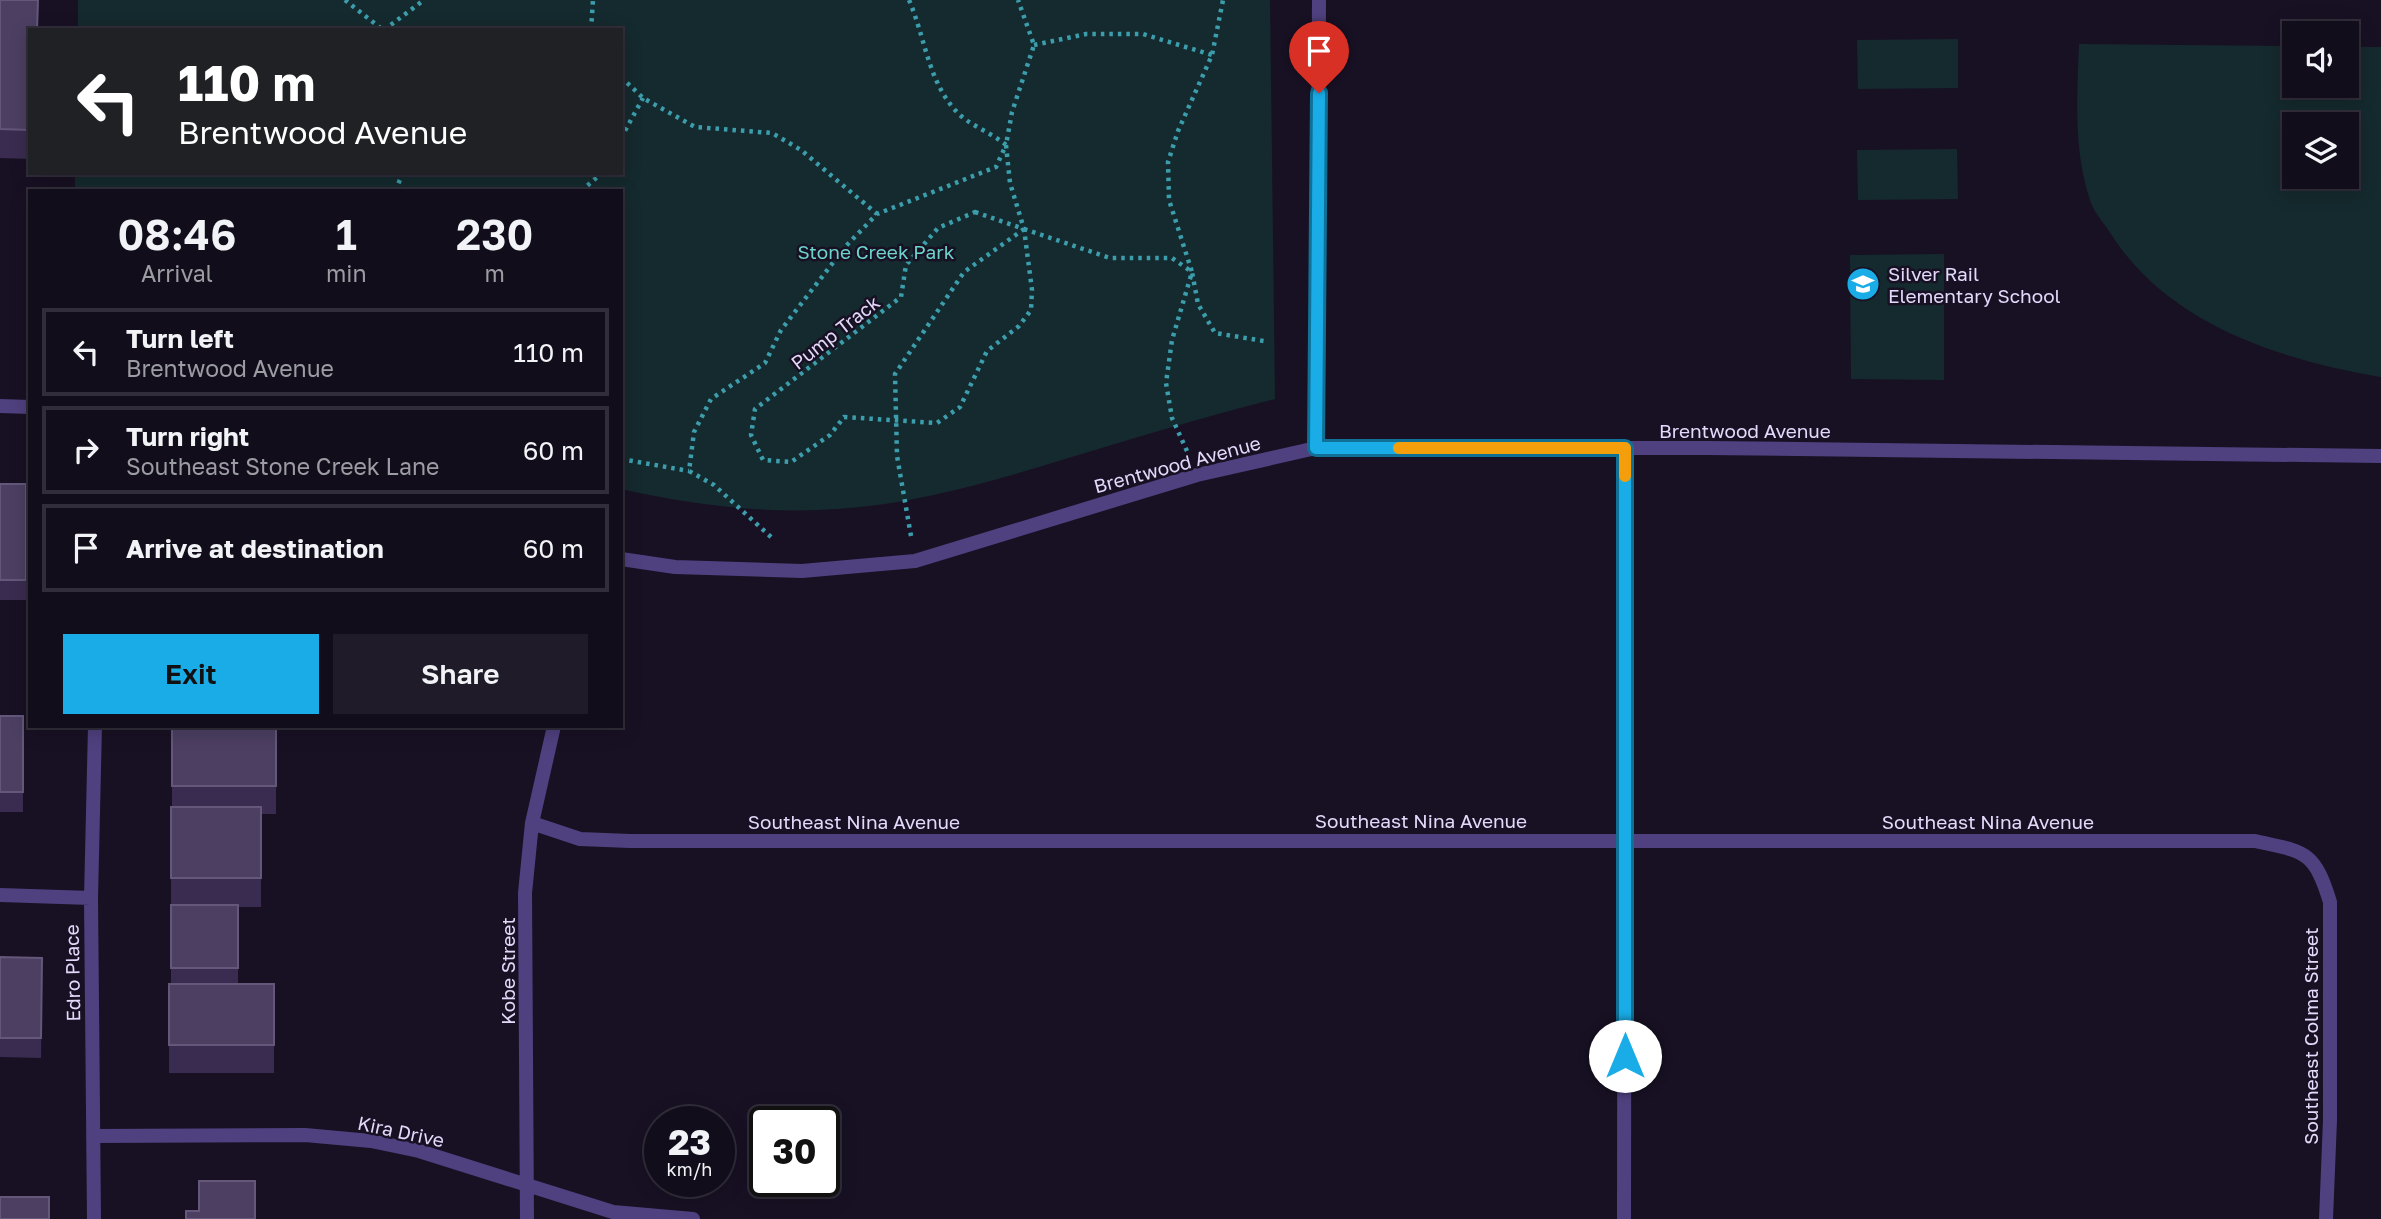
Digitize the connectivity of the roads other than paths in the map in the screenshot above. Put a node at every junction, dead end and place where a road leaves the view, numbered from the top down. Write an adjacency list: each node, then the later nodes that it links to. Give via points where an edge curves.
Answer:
1 (1319, 0): 4 (street)
2 (0, 407): 3 (street)
3 (28, 407)
4 (1316, 448): 5 (street, Brentwood Avenue); 7 (street, Brentwood Avenue, via 1197,474 915,561 802,571 675,567)
5 (1625, 448): 6 (street, Brentwood Avenue); 11 (street)
6 (2381, 456)
7 (623, 559)
8 (95, 728): 14 (street, Edro Place)
9 (554, 728): 10 (street, Kobe Street)
10 (532, 823): 11 (street, Southeast Nina Avenue, via 580,839 617,840); 16 (street, Kobe Street, via 525,893)
11 (1625, 839): 12 (street, Southeast Nina Avenue, via 2255,841 2297,850); 20 (street)
12 (2310, 858): 21 (street, Southeast Colma Street, via 2321,870 2330,902)
13 (0, 895): 14 (street)
14 (91, 898): 15 (street, Edro Place)
15 (93, 1136): 16 (street, Kira Drive, via 305,1135 370,1141 419,1151); 17 (street, Edro Place)
16 (527, 1186): 18 (street, Kobe Street); 19 (street, Kira Drive, via 613,1212)
17 (94, 1219)
18 (527, 1219)
19 (692, 1219)
20 (1625, 1219)
21 (2326, 1219)

